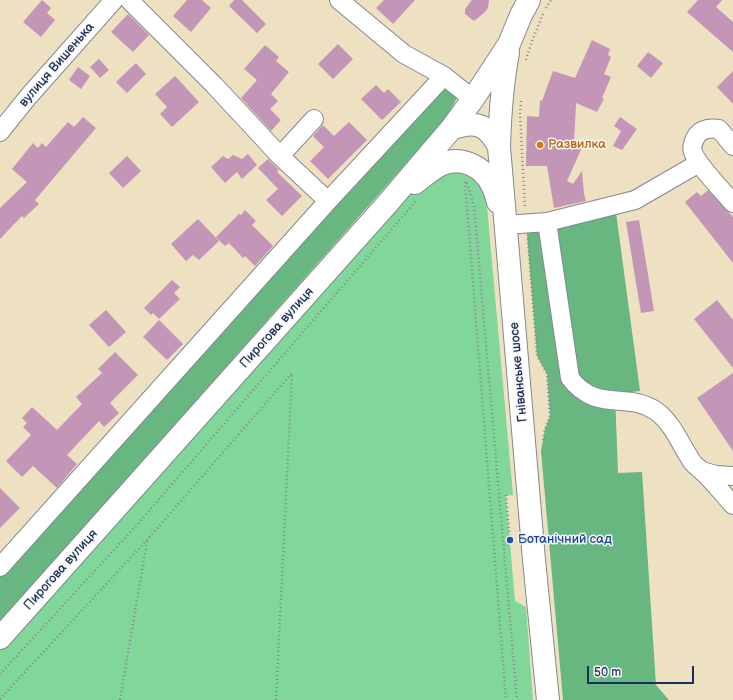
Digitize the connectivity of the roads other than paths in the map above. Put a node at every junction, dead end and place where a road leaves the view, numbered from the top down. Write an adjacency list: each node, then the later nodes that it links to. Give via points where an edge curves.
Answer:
1 (114, 0): 10 (street, вулиця Вишенька)
2 (129, 0): 13 (street)
3 (339, 0): 6 (street, via 404,54)
4 (529, 0): 5 (main road, Пирогова вулиця)
5 (509, 44): 7 (main road, Пирогова вулиця); 12 (main road, Гніванське шосе, via 503,77)
6 (444, 76): 7 (street); 15 (street)
7 (473, 99): 9 (main road, Пирогова вулиця)
8 (314, 119): 13 (street)
9 (451, 129): 12 (main road, via 465,124 477,125 495,138); 17 (main road, Пирогова вулиця)
10 (0, 132)
11 (733, 146): 14 (street, via 719,129 710,128 700,132 693,140 692,152)
12 (500, 147): 19 (main road, Гніванське шосе)
13 (280, 156): 15 (street)
14 (699, 163): 16 (street); 18 (street, via 635,200)
15 (328, 201): 23 (street)
16 (733, 203)
17 (387, 204): 19 (main road, via 441,165 462,162 481,169 487,177); 24 (main road, Пирогова вулиця)
18 (547, 222): 19 (street); 20 (street, via 570,378 576,387 596,398 638,403 656,411 671,427 694,465)
19 (506, 225): 25 (main road, Гніванське шосе)
20 (702, 471): 21 (street); 22 (street)
21 (733, 476)
22 (733, 505)
23 (0, 567)
24 (0, 638)
25 (548, 700)

